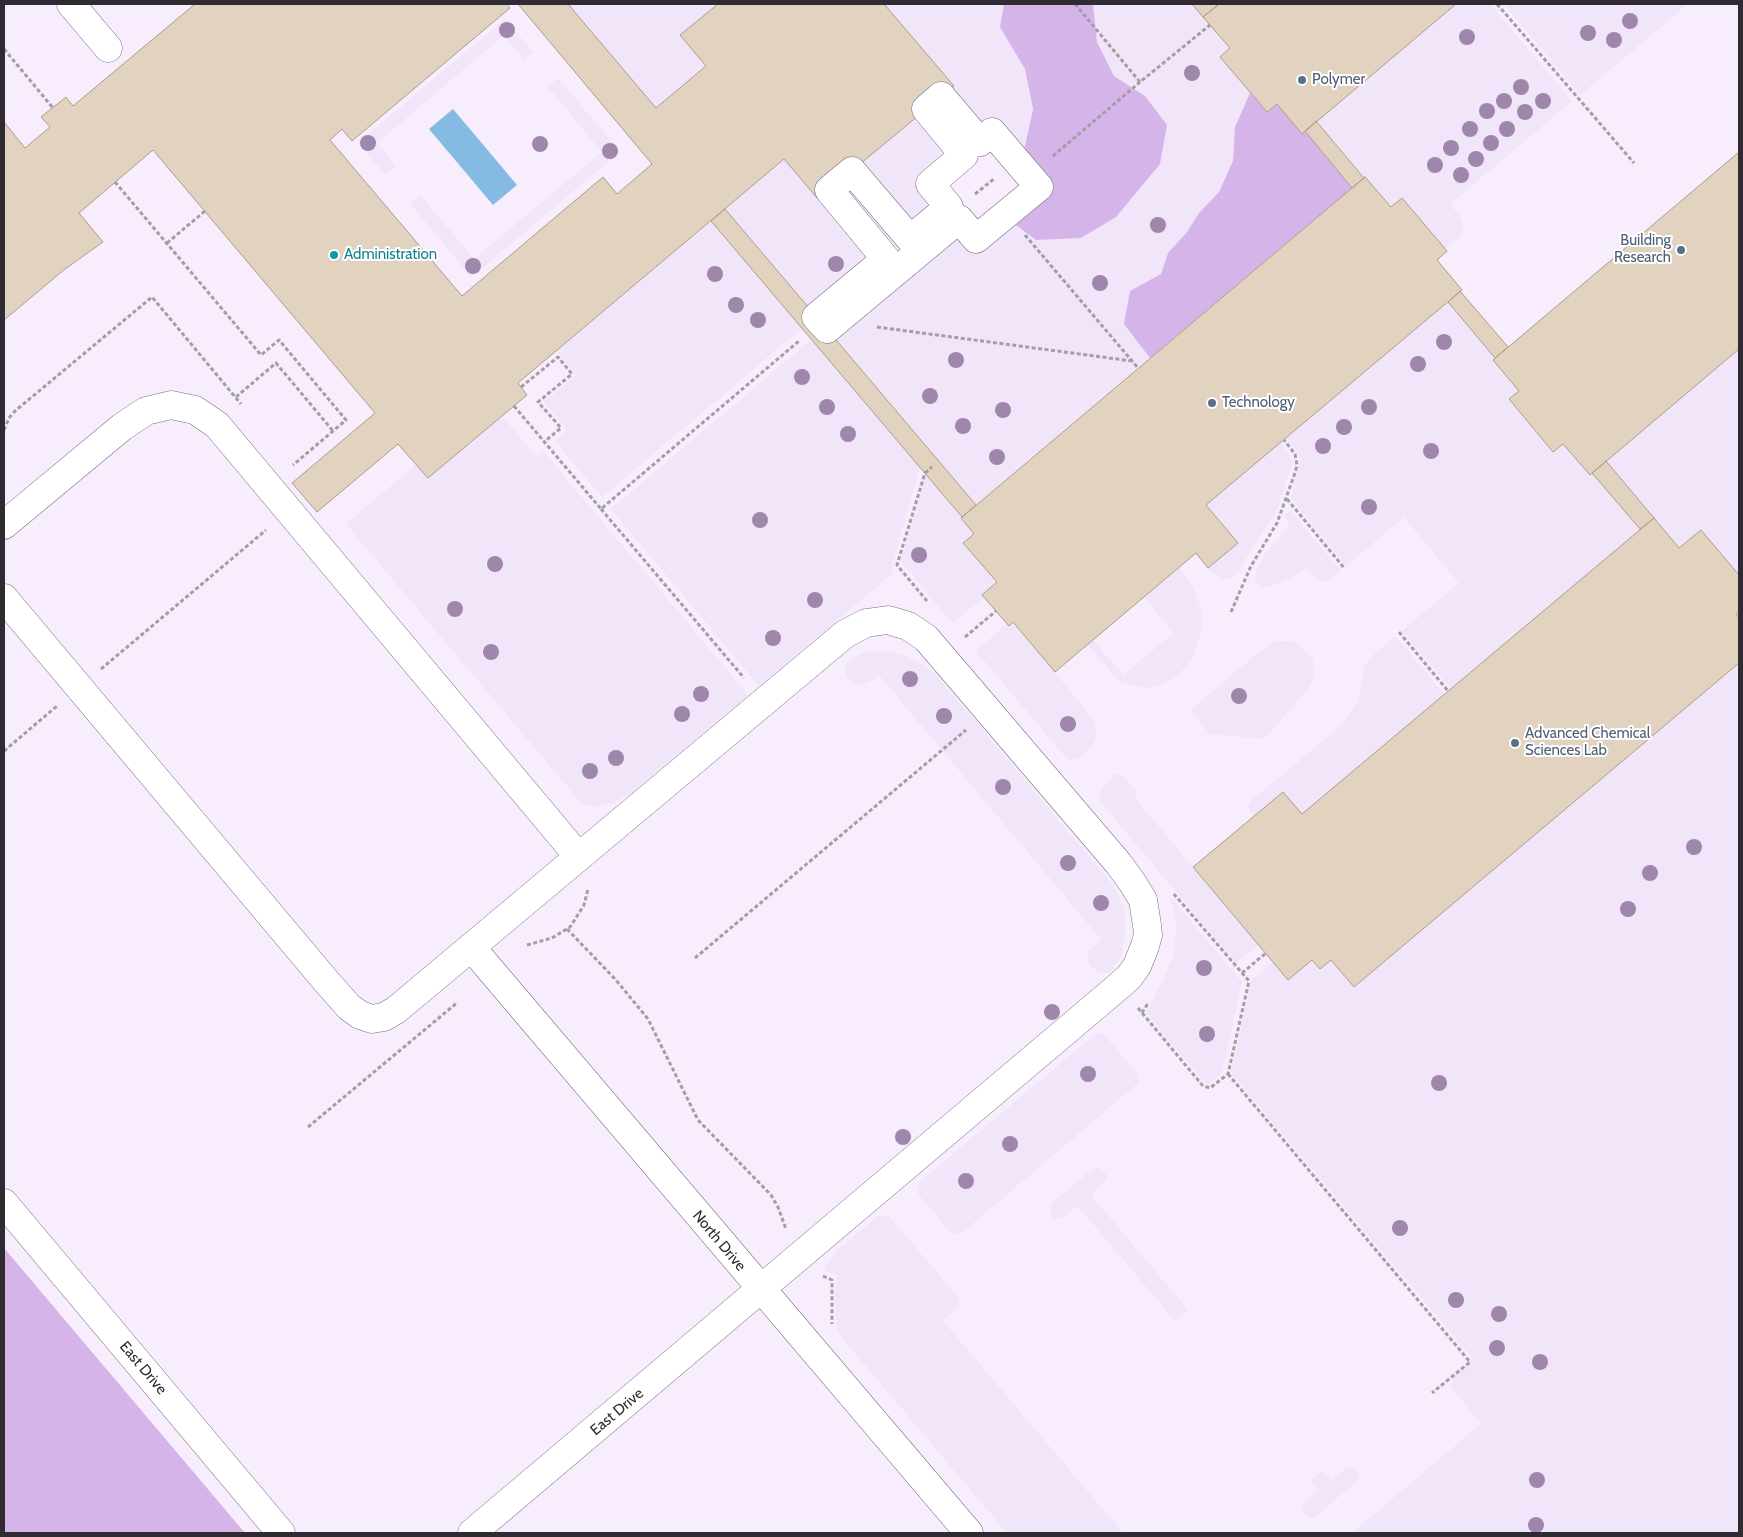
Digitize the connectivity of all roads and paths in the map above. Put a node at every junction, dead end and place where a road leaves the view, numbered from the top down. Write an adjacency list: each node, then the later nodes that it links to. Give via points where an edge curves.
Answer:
1 (71, 4): 5 (street)
2 (1075, 4): 4 (path, via 1140,82)
3 (1497, 4): 8 (path)
4 (1210, 25)
5 (108, 48)
6 (4, 49): 7 (path)
7 (53, 108)
8 (1634, 163)
9 (115, 182): 13 (path)
10 (984, 187): 12 (path)
11 (204, 211): 13 (path)
12 (1007, 214): 14 (street, via 976,239 959,219); 14 (street, via 1039,187 992,132 980,142 941,96 926,109 964,155 930,184 949,206 910,240 852,171 829,190 886,259 816,317 827,329); 16 (path)
13 (167, 244): 23 (path, via 261,355 279,340 346,420)
14 (836, 321): 16 (path)
15 (799, 341): 29 (path)
16 (1132, 361): 17 (path)
17 (1138, 368)
18 (521, 387): 25 (path, via 558,357 572,374 538,402 561,428)
19 (236, 397): 20 (path); 22 (path, via 152,297 15,412); 23 (path, via 276,363)
20 (242, 405)
21 (514, 406): 25 (path)
22 (4, 430)
23 (333, 431): 27 (path, via 293,465)
24 (1284, 440): 28 (path, via 1297,459)
25 (544, 442): 29 (path)
26 (932, 467): 34 (path, via 925,473 897,565)
27 (297, 470)
28 (1286, 499): 32 (path); 36 (path)
29 (601, 509): 41 (path)
30 (4, 525): 45 (street, via 122,427 146,411 171,405 195,410 216,424)
31 (269, 528): 39 (path)
32 (1345, 569)
33 (4, 598): 50 (street, East Drive, via 349,1007 372,1019 384,1016 396,1010)
34 (929, 603)
35 (996, 611): 38 (path)
36 (1231, 612)
37 (1399, 632): 40 (path)
38 (960, 641)
39 (99, 670)
40 (1448, 691)
41 (764, 702): 45 (street, East Drive); 54 (street, East Drive, via 845,634 866,623 888,620 908,626 926,638 1118,863 1138,891 1146,912 1148,935 1137,966)
42 (58, 705): 44 (path)
43 (969, 728): 52 (path)
44 (4, 751)
45 (579, 857): 50 (street, East Drive)
46 (589, 885): 48 (path, via 584,905)
47 (1168, 887): 53 (path)
48 (567, 929): 49 (path, via 552,938); 59 (path, via 648,1019 698,1120 771,1195)
49 (527, 945)
50 (471, 947): 60 (street, North Drive)
51 (1266, 953): 53 (path)
52 (695, 958)
53 (1242, 973): 56 (path, via 1249,981)
54 (1120, 986): 56 (path, via 1203,1086 1210,1088); 60 (street, East Drive)
55 (458, 1002): 57 (path)
56 (1228, 1074): 61 (path, via 1470,1362)
57 (308, 1127)
58 (4, 1204): 62 (street, East Drive)
59 (787, 1231)
60 (761, 1290): 63 (street, East Drive); 64 (street, North Drive)
61 (1432, 1393)
62 (281, 1533)
63 (472, 1533)
64 (969, 1533)

